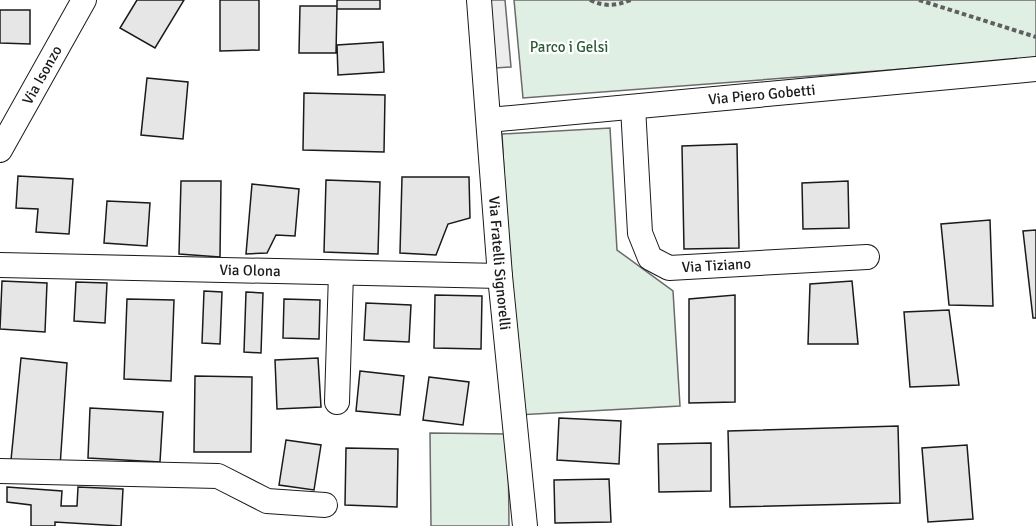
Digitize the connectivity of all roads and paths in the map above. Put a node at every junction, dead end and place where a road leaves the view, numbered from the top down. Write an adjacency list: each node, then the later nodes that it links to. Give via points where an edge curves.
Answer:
1 (84, 0): 10 (street, Via Isonzo)
2 (479, 0): 9 (street, Via Fratelli Signorelli)
3 (590, 0): 4 (path, via 616,6)
4 (631, 0)
5 (919, 0): 6 (path)
6 (1036, 37)
7 (1036, 69): 8 (street, Via Piero Gobetti)
8 (633, 107): 9 (street, Via Piero Gobetti); 11 (street, Via Tiziano, via 640,233 650,258 669,268)
9 (489, 120): 14 (street, Via Fratelli Signorelli)
10 (0, 149)
11 (867, 257)
12 (0, 265): 13 (street, Via Olona)
13 (341, 273): 14 (street, Via Olona); 15 (street)
14 (500, 276): 18 (street, Via Fratelli Signorelli)
15 (337, 402)
16 (0, 471): 17 (street, via 218,476 267,501)
17 (325, 505)
18 (525, 526)

